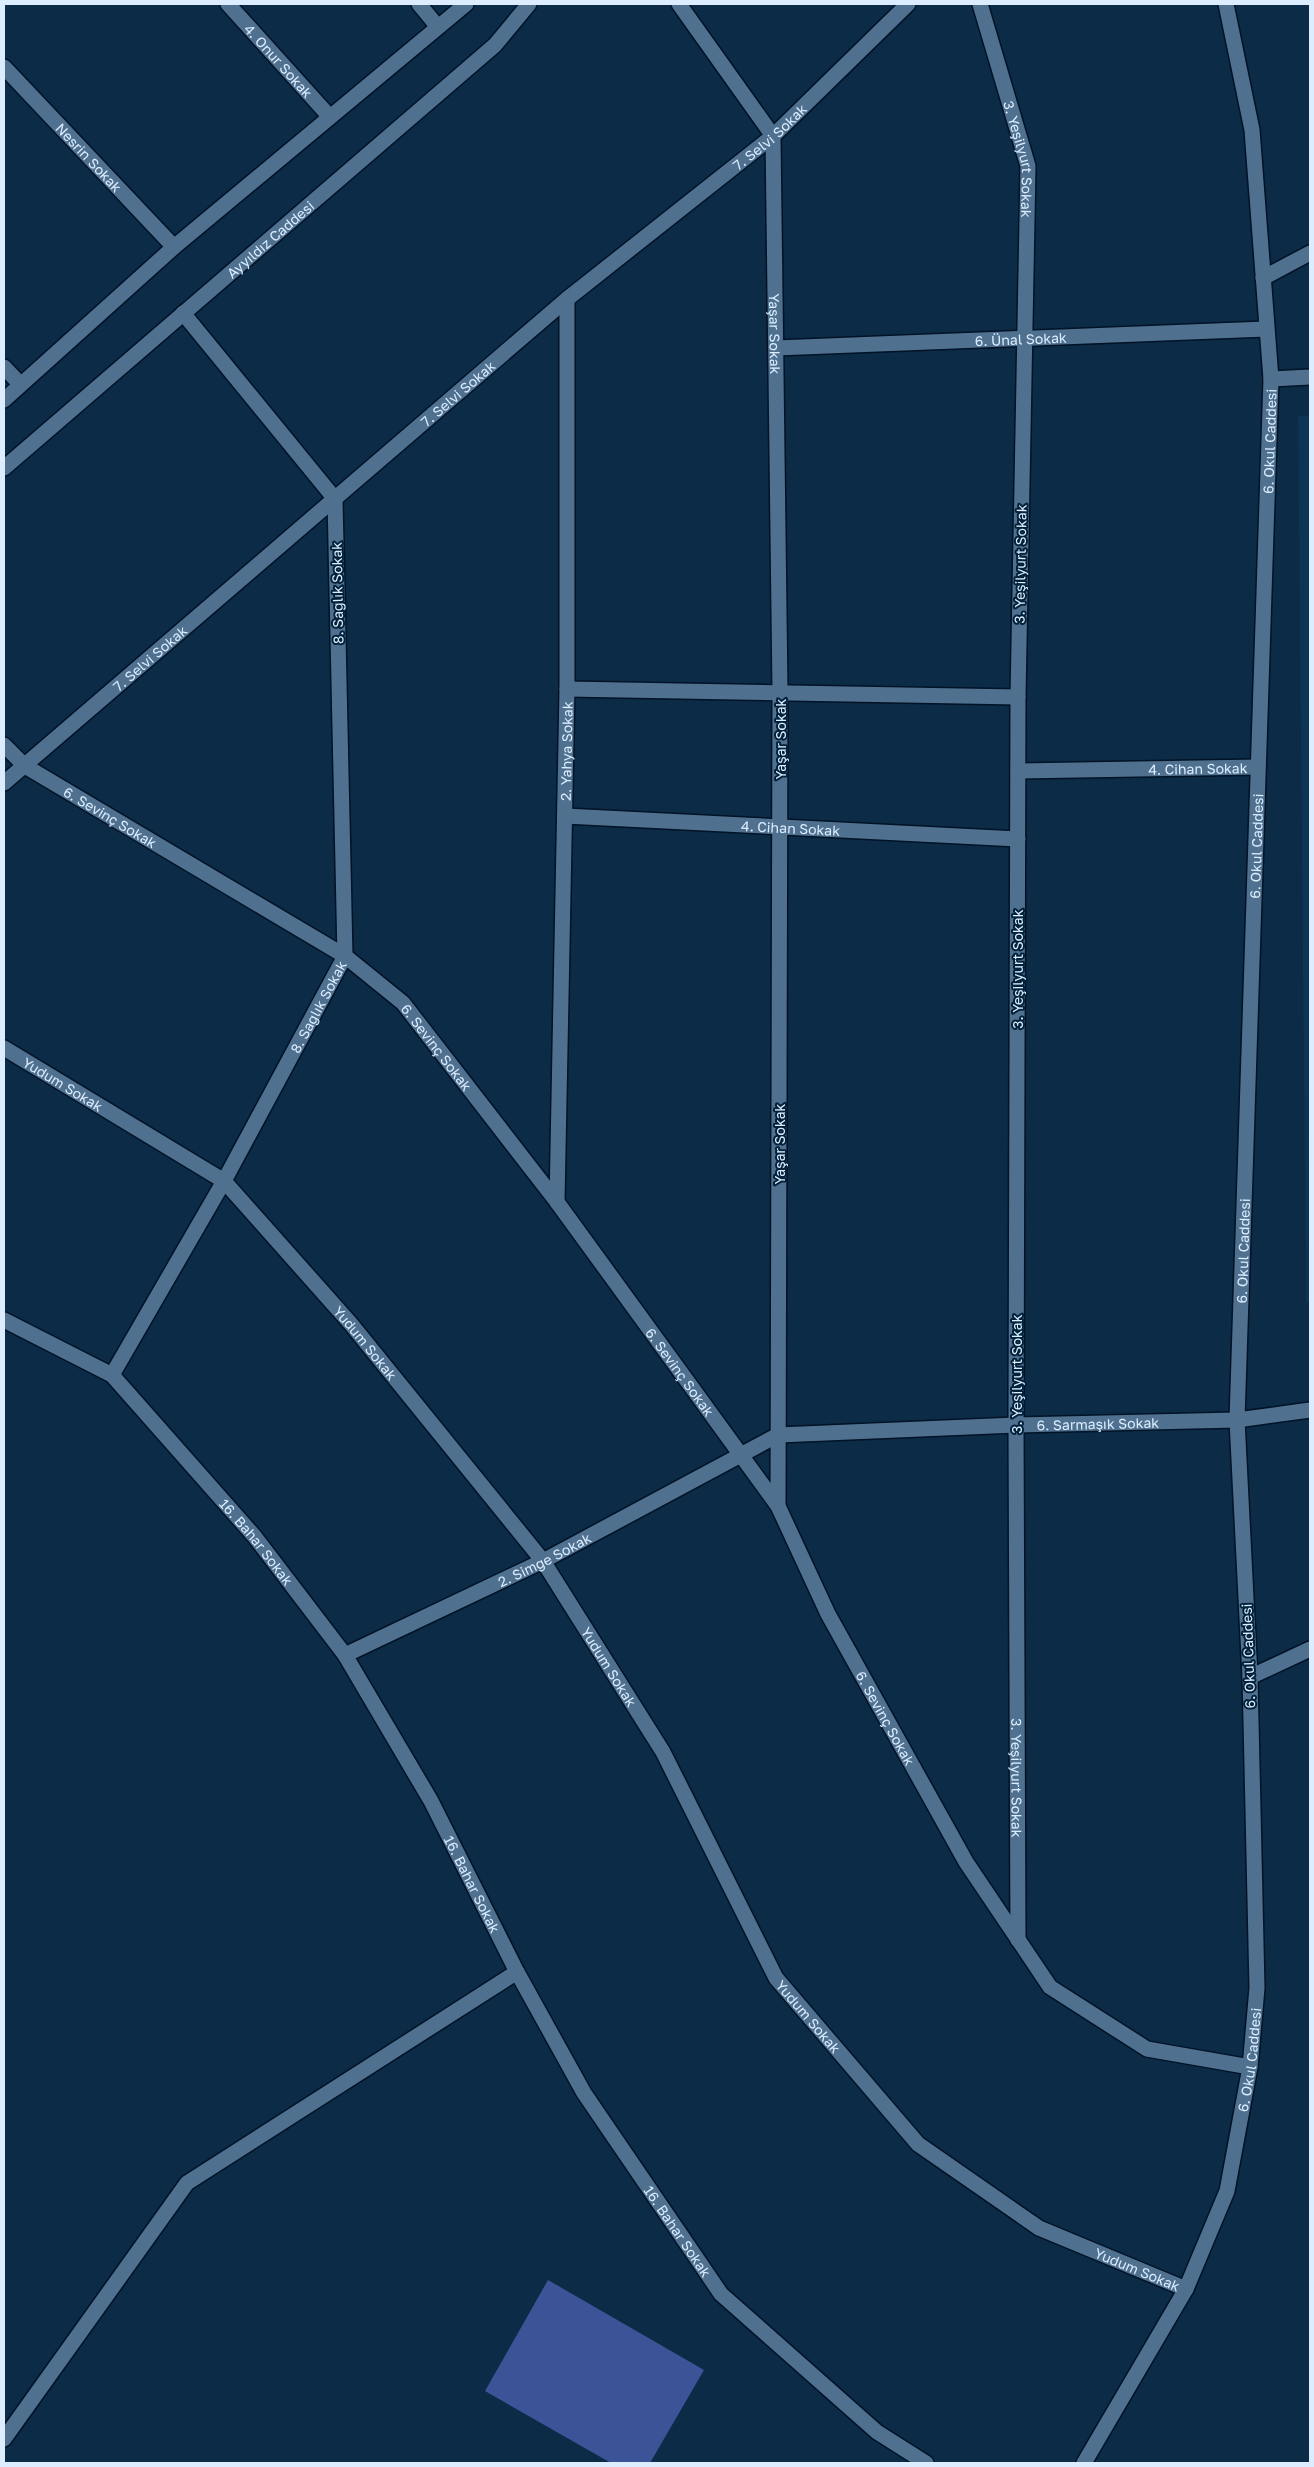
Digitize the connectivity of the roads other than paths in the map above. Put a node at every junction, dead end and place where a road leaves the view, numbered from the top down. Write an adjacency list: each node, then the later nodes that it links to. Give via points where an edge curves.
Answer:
1 (228, 4): 11 (street, 4. Onur Sokak)
2 (419, 4): 9 (street)
3 (466, 4): 9 (street)
4 (529, 4): 17 (street, Ayyıldız Caddesi, via 495,44)
5 (679, 4): 12 (street)
6 (908, 4): 12 (street, 7. Selvi Sokak)
7 (980, 4): 19 (street, 3. Yeşilyurt Sokak, via 1028,166)
8 (1226, 4): 15 (street, 6. Okul Caddesi, via 1252,130)
9 (438, 26): 11 (street)
10 (4, 67): 13 (street, Nesrin Sokak)
11 (330, 117): 13 (street)
12 (774, 136): 16 (street, 7. Selvi Sokak); 20 (street, Yaşar Sokak)
13 (174, 247): 24 (street)
14 (1310, 253): 15 (street)
15 (1263, 278): 18 (street, 6. Okul Caddesi)
16 (567, 299): 27 (street, 7. Selvi Sokak); 28 (street, 2. Yahya Sokak)
17 (183, 313): 26 (street, Ayyıldız Caddesi); 27 (street)
18 (1266, 329): 19 (street, 6. Ünal Sokak); 23 (street, 6. Okul Caddesi)
19 (1024, 338): 20 (street, 6. Ünal Sokak); 30 (street, 3. Yeşilyurt Sokak)
20 (776, 348): 29 (street, Yaşar Sokak)
21 (4, 366): 24 (street)
22 (1310, 377): 23 (street)
23 (1271, 379): 33 (street, 6. Okul Caddesi)
24 (20, 384): 25 (street)
25 (4, 400)
26 (4, 468)
27 (335, 500): 32 (street, 7. Selvi Sokak); 39 (street, 8. Sağlık Sokak)
28 (567, 689): 29 (street); 36 (street, 2. Yahya Sokak)
29 (780, 692): 30 (street); 37 (street, Yaşar Sokak)
30 (1018, 697): 34 (street, 3. Yeşilyurt Sokak)
31 (4, 745): 32 (street, 6. Sevinç Sokak)
32 (25, 766): 35 (street, 7. Selvi Sokak); 39 (street, 6. Sevinç Sokak)
33 (1258, 767): 34 (street, 4. Cihan Sokak); 46 (street, 6. Okul Caddesi)
34 (1018, 771): 38 (street, 3. Yeşilyurt Sokak)
35 (4, 783)
36 (565, 816): 37 (street, 4. Cihan Sokak); 42 (street, 2. Yahya Sokak)
37 (780, 825): 38 (street, 4. Cihan Sokak); 48 (street, Yaşar Sokak)
38 (1018, 839): 47 (street, 3. Yeşilyurt Sokak)
39 (345, 956): 41 (street, 8. Sağlık Sokak); 42 (street, 6. Sevinç Sokak, via 403,1003)
40 (4, 1048): 41 (street, Yudum Sokak)
41 (224, 1181): 44 (street, 8. Sağlık Sokak); 51 (street, Yudum Sokak, via 351,1324)
42 (557, 1202): 49 (street, 6. Sevinç Sokak)
43 (4, 1320): 44 (street, 16. Bahar Sokak)
44 (112, 1375): 53 (street, 16. Bahar Sokak, via 255,1537)
45 (1310, 1410): 46 (street, 6. Sarmaşık Sokak)
46 (1236, 1420): 47 (street, 6. Sarmaşık Sokak); 54 (street, 6. Okul Caddesi)
47 (1016, 1425): 48 (street, 6. Sarmaşık Sokak); 55 (street, 3. Yeşilyurt Sokak)
48 (778, 1435): 49 (street, 6. Sarmaşık Sokak); 50 (street, Yaşar Sokak)
49 (740, 1454): 50 (street, 6. Sevinç Sokak); 51 (street, 2. Simge Sokak)
50 (778, 1506): 55 (street, 6. Sevinç Sokak, via 828,1614 966,1862)
51 (543, 1561): 53 (street, 2. Simge Sokak); 58 (street, Yudum Sokak, via 664,1752 776,1978 918,2144 1039,2228)
52 (1310, 1649): 54 (street)
53 (345, 1655): 56 (street, 16. Bahar Sokak, via 431,1801)
54 (1250, 1677): 57 (street, 6. Okul Caddesi, via 1257,1988)
55 (1018, 1940): 57 (street, 6. Sevinç Sokak, via 1050,1987 1148,2049)
56 (516, 1972): 59 (street, via 187,2183); 60 (street, 16. Bahar Sokak, via 584,2093 721,2294 877,2432)
57 (1250, 2066): 58 (street, 6. Okul Caddesi, via 1227,2191)
58 (1186, 2290): 61 (street, 6. Okul Caddesi)
59 (4, 2439)
60 (926, 2463)
61 (1084, 2463)

